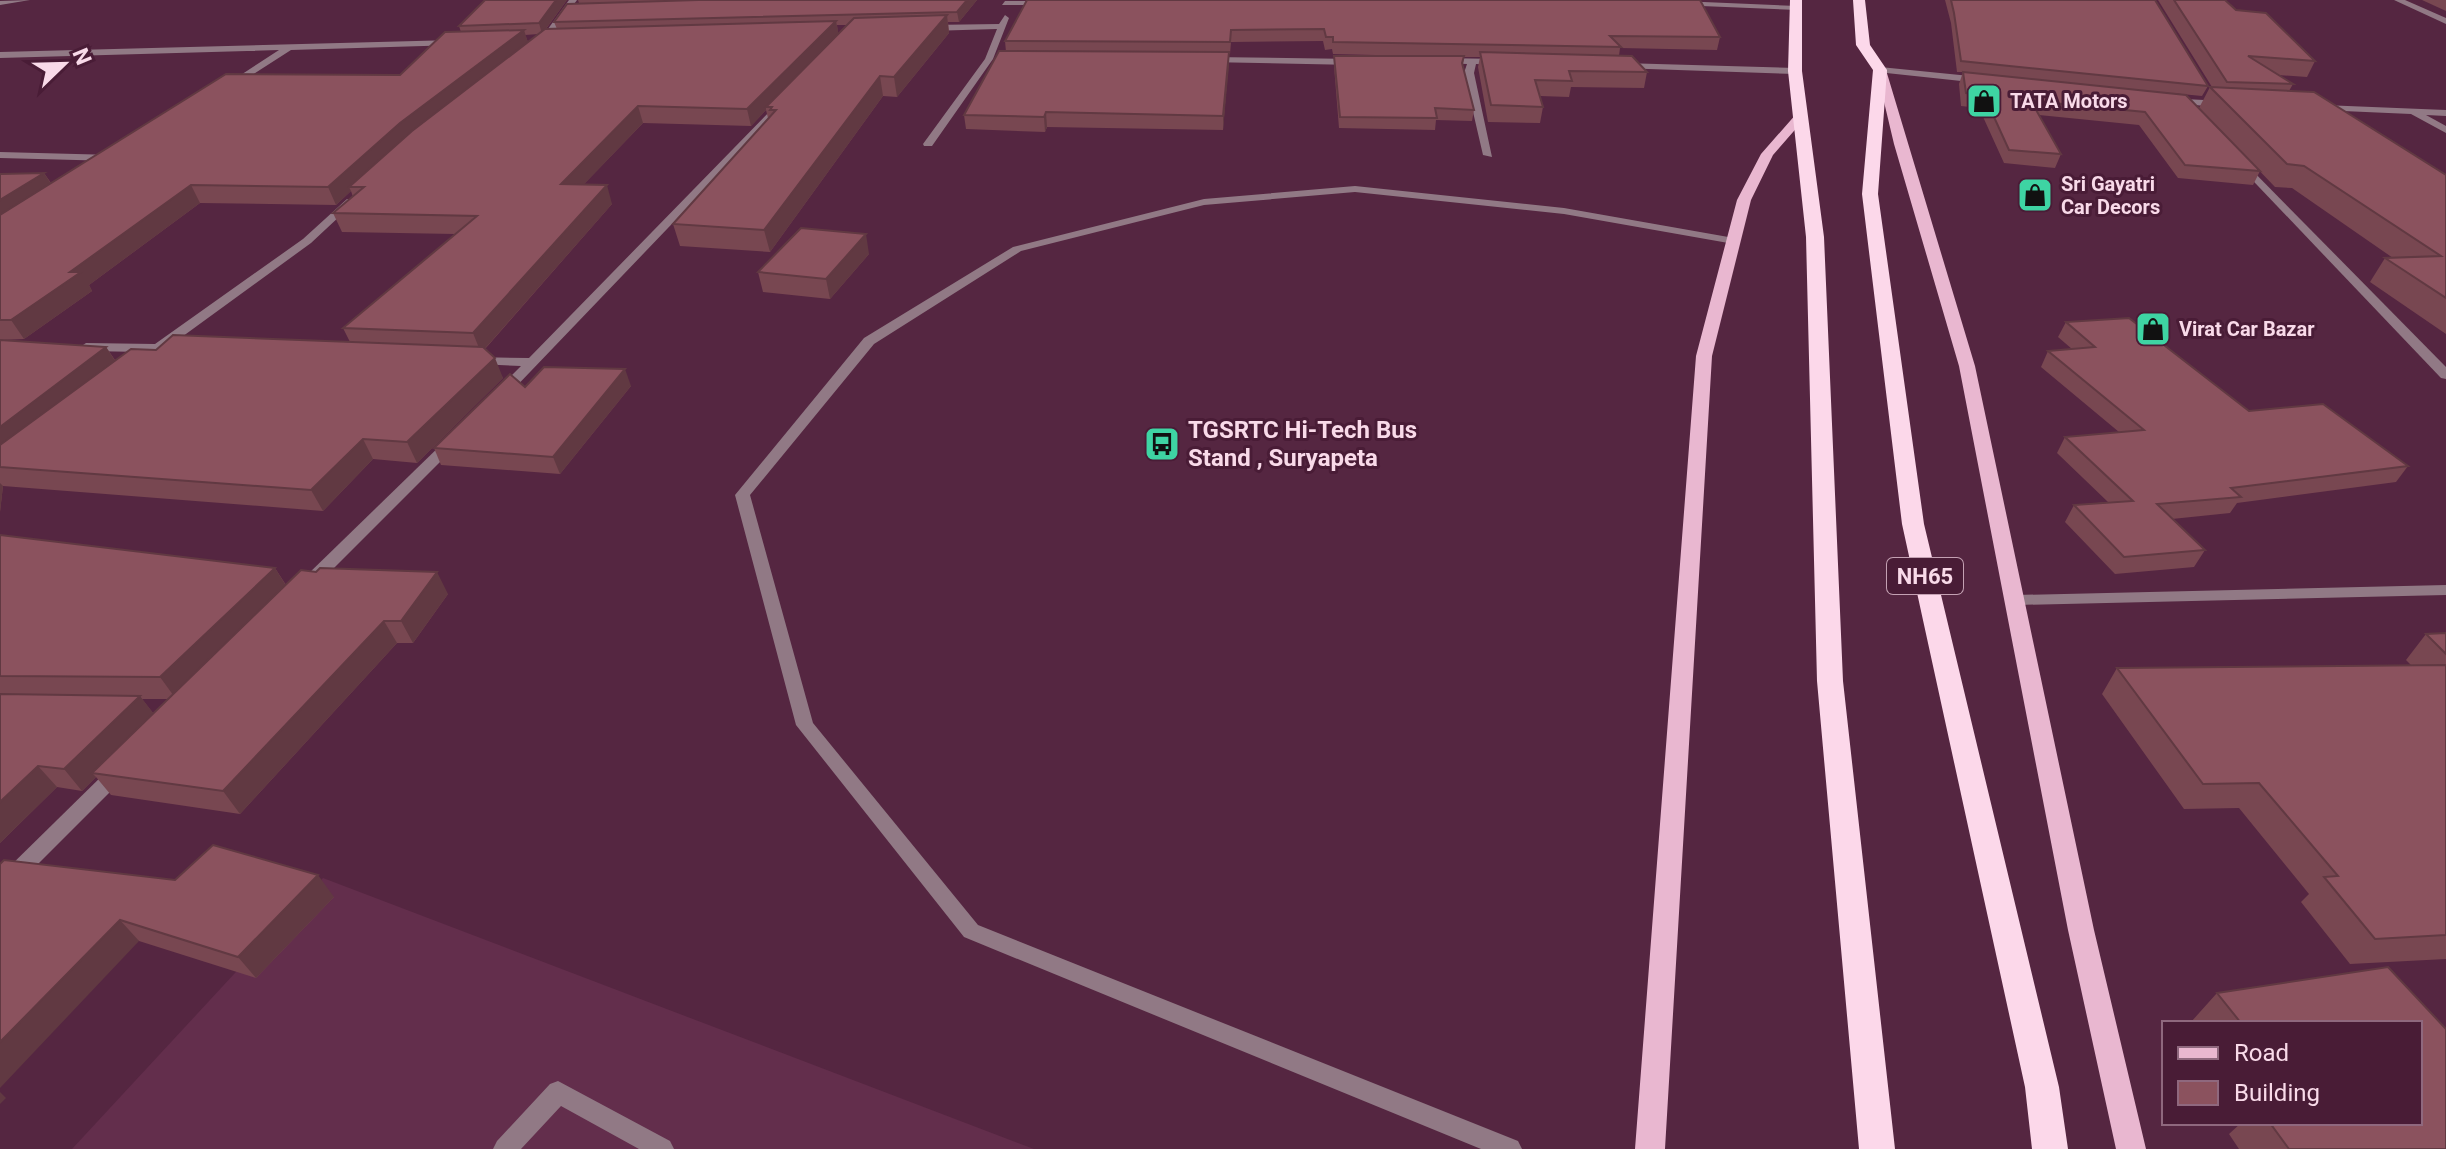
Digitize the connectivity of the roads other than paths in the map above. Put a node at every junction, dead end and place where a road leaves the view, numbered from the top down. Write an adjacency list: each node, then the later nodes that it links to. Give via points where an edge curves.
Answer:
1 (26, 0): 5 (street)
2 (1859, 0): 28 (highway, via 1863,45)
3 (2398, 0): 11 (street)
4 (1005, 2): 6 (street); 12 (street)
5 (0, 3)
6 (1052, 3)
7 (1673, 3): 9 (street)
8 (570, 4): 10 (street); 14 (street)
9 (1796, 4): 29 (highway)
10 (583, 8)
11 (2446, 21)
12 (1004, 26): 13 (street); 20 (street)
13 (914, 28)
14 (545, 41): 15 (street); 18 (street)
15 (560, 41)
16 (470, 43): 17 (street)
17 (291, 46): 19 (street); 31 (street)
18 (531, 46)
19 (0, 55)
20 (989, 59): 21 (street); 44 (street)
21 (1005, 59)
22 (1194, 60): 25 (street)
23 (1427, 61): 24 (street)
24 (1472, 61): 26 (street); 48 (street, via 1469,73)
25 (1367, 62)
26 (1518, 63)
27 (1610, 65): 29 (street)
28 (1880, 70): 30 (street); 64 (main road, via 1896,139 1966,363); 72 (highway, NH65, via 1870,194 1913,524 2042,1087)
29 (1795, 71): 41 (highway)
30 (1986, 81)
31 (225, 89)
32 (2207, 90): 36 (street)
33 (789, 97): 57 (street)
34 (2169, 100): 35 (street)
35 (2184, 102): 36 (street); 42 (street)
36 (2214, 103): 37 (street)
37 (2230, 104)
38 (2306, 108): 39 (street)
39 (2413, 113): 40 (street); 43 (street)
40 (2446, 113)
41 (1801, 116): 52 (main road, via 1767,154 1744,200); 71 (highway, via 1815,237 1830,681)
42 (2206, 125)
43 (2446, 130)
44 (928, 144)
45 (2228, 147): 58 (street)
46 (133, 149): 49 (street)
47 (0, 155): 49 (street)
48 (1488, 155)
49 (119, 158): 50 (street)
50 (106, 166)
51 (366, 187): 54 (street, via 307,241)
52 (1734, 241): 69 (street, via 1564,211 1355,189 1204,202 1017,249 869,341 742,495 805,725 971,931); 70 (main road, via 1704,356)
53 (78, 347): 54 (street)
54 (156, 348): 55 (street); 59 (street)
55 (182, 348)
56 (456, 359): 57 (street)
57 (532, 362): 60 (street)
58 (2446, 375)
59 (120, 376)
60 (487, 407)
61 (464, 429): 63 (street)
62 (2446, 590): 64 (street)
63 (295, 597)
64 (2017, 600): 73 (main road, via 2081,930)
65 (129, 762): 66 (street)
66 (0, 889)
67 (505, 1149): 68 (street, via 558,1092)
68 (662, 1149)
69 (1510, 1149)
70 (1650, 1149)
71 (1877, 1149)
72 (2050, 1149)
73 (2131, 1149)

